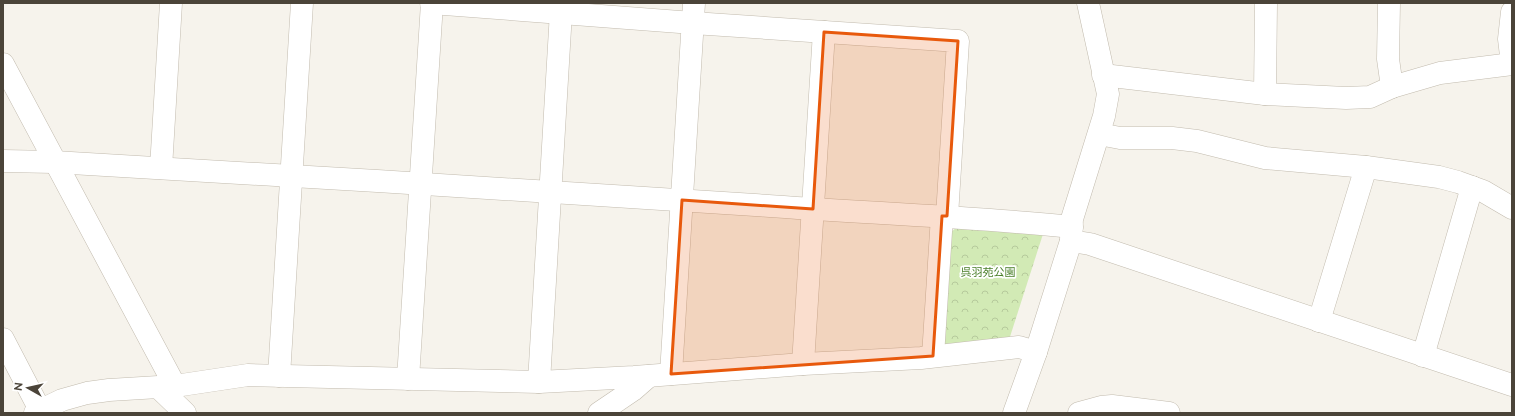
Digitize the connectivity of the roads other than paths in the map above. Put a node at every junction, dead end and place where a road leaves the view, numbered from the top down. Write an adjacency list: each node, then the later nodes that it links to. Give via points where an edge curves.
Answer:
1 (171, 3): 20 (street)
2 (302, 3): 21 (street)
3 (432, 3): 7 (street); 22 (street)
4 (1088, 3): 13 (street)
5 (1266, 3): 15 (street)
6 (1389, 3): 14 (street, via 1388,59)
7 (561, 12): 9 (street); 24 (street)
8 (1512, 12): 12 (street, via 1509,39)
9 (693, 13): 10 (street); 25 (street)
10 (824, 32): 27 (street); 28 (street, via 958,41)
11 (3, 64): 18 (street)
12 (1512, 64): 14 (street, via 1440,73)
13 (1103, 75): 15 (street); 16 (street, via 1108,94)
14 (1392, 87): 15 (street, via 1370,97)
15 (1265, 94)
16 (1099, 134): 19 (street, via 1120,138 1172,138 1197,141 1265,158); 29 (street, via 1072,219)
17 (3, 161): 18 (street)
18 (54, 162): 20 (street); 42 (street)
19 (1366, 167): 23 (street, via 1438,178); 30 (street)
20 (162, 168): 21 (street)
21 (291, 176): 22 (street); 37 (street)
22 (420, 183): 24 (street); 39 (street)
23 (1472, 187): 26 (street); 34 (street)
24 (550, 193): 25 (street); 40 (street)
25 (682, 200): 27 (street); 36 (street)
26 (1512, 208)
27 (813, 209): 28 (street); 35 (street)
28 (944, 216): 29 (street); 33 (street)
29 (1071, 234): 30 (street, via 1090,244); 32 (street)
30 (1318, 321): 34 (street)
31 (3, 339): 43 (street)
32 (1036, 352): 33 (street, via 1019,347); 46 (street)
33 (933, 356): 35 (street)
34 (1423, 356): 41 (street)
35 (803, 364): 36 (street)
36 (671, 374): 38 (street)
37 (279, 376): 39 (street); 42 (street, via 248,376)
38 (649, 376): 40 (street); 45 (street)
39 (408, 379): 40 (street)
40 (539, 382)
41 (1512, 386)
42 (167, 387): 43 (street, via 87,393 62,400); 44 (street)
43 (38, 411)
44 (185, 413)
45 (599, 413)
46 (1014, 413)
47 (1079, 413): 48 (street, via 1101,406)
48 (1169, 413)

